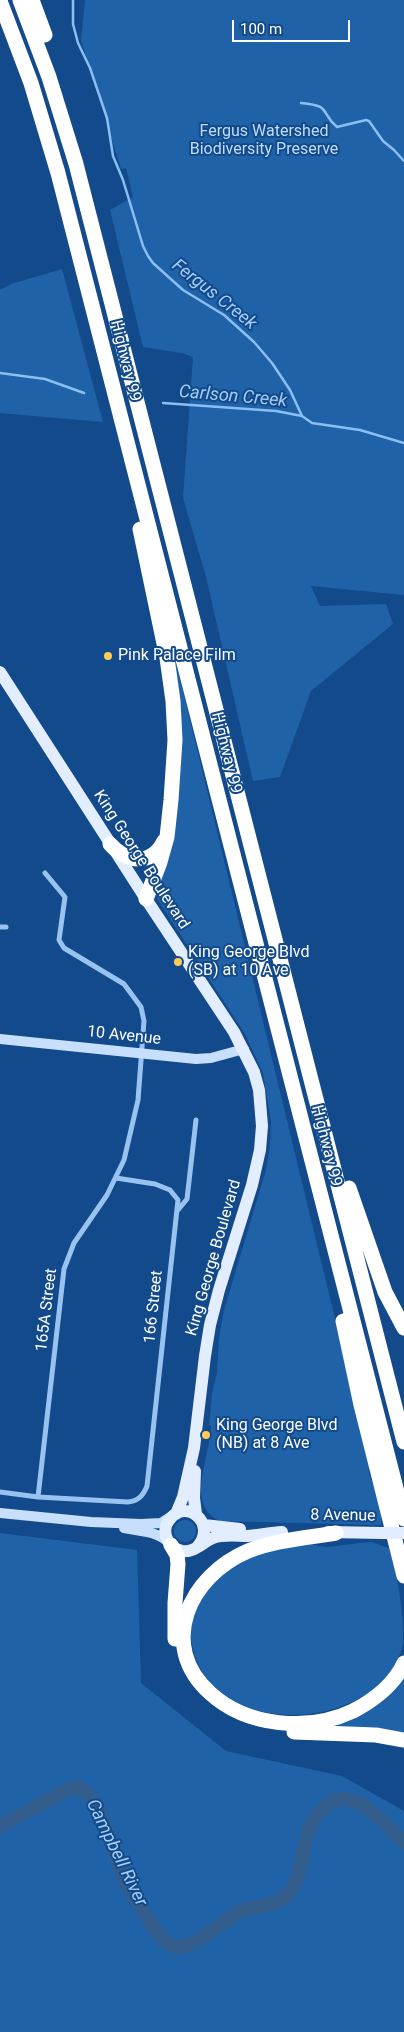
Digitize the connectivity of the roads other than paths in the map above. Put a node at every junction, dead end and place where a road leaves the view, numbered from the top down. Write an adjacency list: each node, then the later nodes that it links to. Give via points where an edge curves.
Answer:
1 (20, 0): 4 (highway, Highway 99, via 57,99)
2 (32, 0): 4 (highway, via 64,101)
3 (0, 1): 5 (highway, Highway 99, via 52,148)
4 (88, 211): 11 (highway, Highway 99)
5 (113, 382): 7 (highway, via 171,680 175,740); 15 (highway, Highway 99)
6 (0, 672): 8 (main road, King George Boulevard)
7 (169, 823): 8 (highway, via 161,846 146,858 127,857); 10 (highway, via 164,849)
8 (110, 844): 10 (main road, King George Boulevard)
9 (45, 873): 14 (street, 165A Street, via 65,897 59,940 64,948 124,984 141,1007)
10 (146, 899): 13 (main road, King George Boulevard)
11 (294, 1011): 19 (highway, via 367,1245 385,1292); 20 (highway, Highway 99)
12 (0, 1039): 14 (main road, 10 Avenue)
13 (244, 1049): 14 (main road, 10 Avenue, via 196,1059); 21 (main road, King George Boulevard, via 258,1090 262,1126 260,1150 210,1325)
14 (143, 1053): 17 (street, 165A Street, via 135,1116)
15 (290, 1076): 27 (highway, Highway 99); 35 (highway, via 361,1405)
16 (196, 1120): 18 (street, 166 Street, via 187,1199)
17 (116, 1178): 18 (street, via 155,1184 170,1190 178,1200); 23 (street, 165A Street, via 74,1243 64,1268)
18 (178, 1211): 23 (street, 166 Street, via 147,1486 140,1498 128,1502)
19 (404, 1328)
20 (404, 1442)
21 (194, 1448): 25 (main road, King George Boulevard); 26 (main road, King George Boulevard, via 184,1497)
22 (0, 1492): 23 (street)
23 (38, 1497)
24 (0, 1513): 28 (main road)
25 (196, 1514): 26 (main road, via 186,1511); 29 (main road)
26 (174, 1515): 28 (main road, via 157,1524); 33 (main road, via 168,1520 165,1531)
27 (404, 1519)
28 (91, 1522): 33 (main road, via 150,1533)
29 (204, 1525): 30 (main road, 8 Avenue); 34 (main road, via 204,1536)
30 (282, 1532): 31 (main road, 8 Avenue); 34 (main road, 8 Avenue, via 214,1538)
31 (336, 1532): 32 (main road, 8 Avenue, bridge); 36 (highway, via 260,1547 211,1574 195,1594 184,1627 186,1652 194,1674 210,1693 232,1708 257,1718 298,1724 324,1721 360,1707 390,1684)
32 (404, 1533)
33 (169, 1543): 34 (main road, via 181,1551); 37 (highway, via 177,1555 178,1564 174,1615 178,1654 187,1678 204,1699 228,1715 270,1730 376,1735)
34 (198, 1546)
35 (404, 1576)
36 (404, 1663)
37 (404, 1740)

